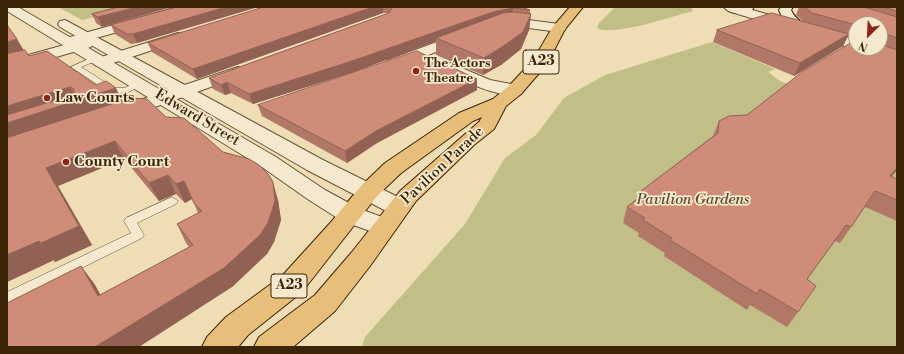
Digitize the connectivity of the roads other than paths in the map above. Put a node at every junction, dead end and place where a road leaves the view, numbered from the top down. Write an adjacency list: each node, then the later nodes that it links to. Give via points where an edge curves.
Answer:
1 (34, 7): 13 (street, Edward Street)
2 (192, 7): 13 (street)
3 (577, 7): 8 (highway, Pavilion Parade / A23)
4 (787, 7): 9 (street, via 785,10 790,21)
5 (14, 8): 13 (street, Edward Street)
6 (738, 8): 9 (street)
7 (491, 27): 8 (street, via 512,22)
8 (559, 28): 20 (highway, Pavilion Parade / A23, via 541,61)
9 (802, 29): 12 (street)
10 (476, 32): 14 (street)
11 (187, 34): 15 (street)
12 (848, 45)
13 (87, 48): 15 (street, Edward Street); 15 (street); 16 (street); 19 (street, Edward Street); 19 (lane, via 75,67 112,91 125,90)
14 (418, 54): 18 (street); 20 (street, via 486,84)
15 (121, 55): 21 (street, Edward Street)
16 (7, 66)
17 (252, 66): 21 (street)
18 (382, 68)
19 (141, 84): 22 (street, Edward Street)
20 (515, 90): 23 (highway, Pavilion Parade / A23)
21 (186, 91): 22 (street); 25 (street, Edward Street, via 315,165)
22 (164, 98): 24 (street); 27 (street, Edward Street)
23 (499, 103): 25 (highway, Pavilion Parade / A23, via 466,117 392,168); 28 (highway, Pavilion Parade / A23, via 487,126 467,141 408,196)
24 (109, 117)
25 (369, 190): 27 (highway, Pavilion Parade / A23); 28 (street, Edward Street)
26 (172, 201): 29 (lane, via 130,221 138,235)
27 (351, 215): 28 (street, Edward Street); 30 (highway, A23, via 292,284 236,326)
28 (391, 217): 31 (highway, A23, via 325,303)
29 (7, 299)
30 (218, 347)
31 (270, 347)

